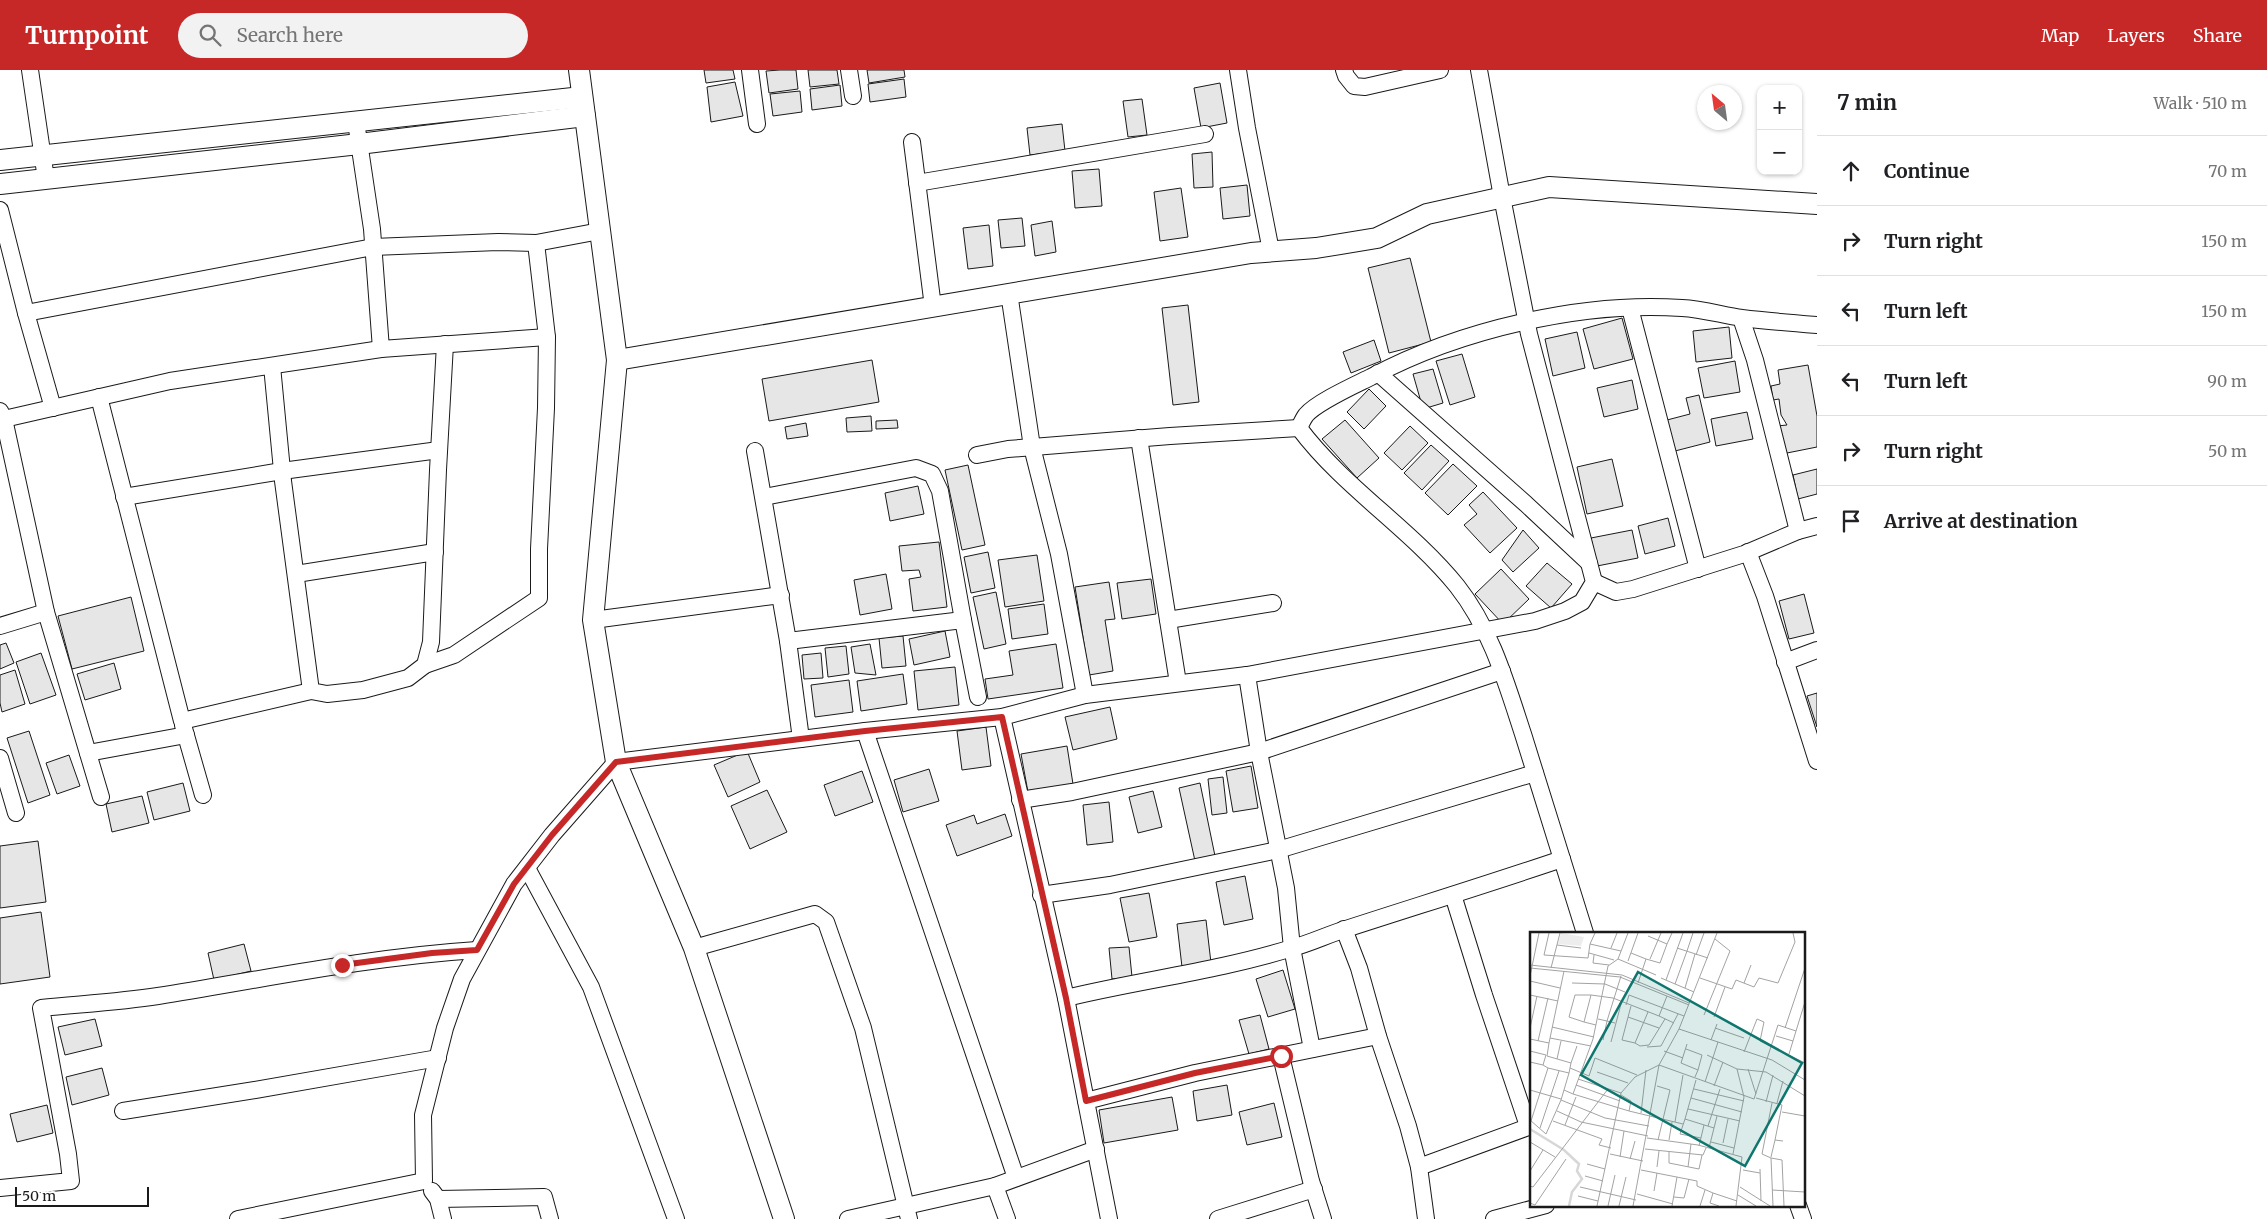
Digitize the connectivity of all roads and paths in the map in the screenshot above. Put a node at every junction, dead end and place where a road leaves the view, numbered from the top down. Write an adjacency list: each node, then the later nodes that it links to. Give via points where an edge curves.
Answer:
1 (30, 70): 16 (street)
2 (579, 70): 10 (street)
3 (750, 70): 12 (street)
4 (849, 70): 9 (street)
5 (1238, 70): 27 (street)
6 (1344, 70): 7 (street, via 1354,86 1365,87)
7 (1440, 70)
8 (1479, 70): 21 (street)
9 (852, 96)
10 (584, 107): 11 (street); 15 (street); 24 (street)
11 (356, 122): 15 (street); 16 (street)
12 (757, 124)
13 (1205, 134): 19 (street)
14 (912, 142): 19 (street)
15 (359, 144): 18 (street); 26 (street)
16 (43, 156): 17 (street); 18 (street)
17 (0, 160)
18 (46, 179): 20 (street)
19 (917, 183): 29 (street)
20 (0, 184)
21 (1502, 197): 22 (street, via 1550,187); 27 (street, via 1427,214 1377,238 1316,248); 33 (street)
22 (1817, 204)
23 (0, 210): 31 (street)
24 (600, 231): 25 (street); 38 (street)
25 (536, 243): 26 (street); 35 (street)
26 (373, 247): 31 (street); 37 (street)
27 (1271, 251): 28 (street)
28 (1009, 293): 29 (street); 46 (street)
29 (933, 306): 38 (street)
30 (1630, 308): 32 (street, via 1682,308); 33 (street, via 1558,315); 58 (street)
31 (26, 313): 42 (street)
32 (1741, 318): 34 (street); 54 (street, via 1756,360)
33 (1527, 323): 40 (street, via 1485,332); 57 (street)
34 (1817, 325)
35 (547, 336): 36 (street); 72 (street, via 539,598 454,655)
36 (445, 344): 37 (street); 47 (street)
37 (381, 349): 39 (street)
38 (617, 360): 64 (street)
39 (272, 366): 41 (street, via 170,381); 50 (street)
40 (1378, 373): 44 (street, via 1306,415); 57 (street)
41 (100, 397): 42 (street); 51 (street)
42 (53, 408): 43 (street)
43 (2, 415): 63 (street)
44 (1299, 428): 45 (street); 68 (street, via 1310,444 1419,545 1457,587)
45 (1140, 438): 46 (street); 66 (street)
46 (1032, 447): 49 (street); 77 (street, via 1059,554)
47 (439, 450): 50 (street); 55 (street)
48 (755, 451): 52 (street)
49 (977, 455)
50 (282, 471): 51 (street); 59 (street)
51 (124, 497): 80 (street)
52 (764, 497): 61 (street); 65 (street, via 916,468 932,474 940,491)
53 (1817, 526): 54 (street)
54 (1798, 531): 56 (street)
55 (435, 552): 59 (street); 72 (street, via 431,642)
56 (1748, 552): 58 (street); 71 (street)
57 (1589, 564): 60 (street)
58 (1698, 569): 60 (street, via 1616,592)
59 (296, 574): 76 (street)
60 (1594, 582): 68 (street, via 1582,602 1565,612)
61 (781, 595): 64 (street); 69 (street)
62 (1273, 603): 66 (street)
63 (46, 612): 67 (street); 84 (street)
64 (593, 620): 87 (street)
65 (963, 620): 69 (street); 78 (street)
66 (1168, 620): 75 (street)
67 (0, 626)
68 (1486, 631): 73 (street); 74 (street)
69 (788, 641): 82 (street)
70 (1817, 650): 71 (street)
71 (1785, 662): 86 (street)
72 (425, 665): 76 (street, via 408,678 363,690 327,694)
73 (1502, 671): 83 (street); 88 (street)
74 (1247, 676): 75 (street); 83 (street)
75 (1178, 683): 77 (street)
76 (311, 690): 80 (street)
77 (1085, 695): 79 (street)
78 (978, 697)
79 (1002, 717): 81 (street); 91 (street)
80 (184, 728): 84 (street); 89 (street)
81 (865, 731): 82 (street); 113 (street)
82 (801, 739): 87 (street)
83 (1259, 752): 91 (street); 93 (street)
84 (88, 754): 90 (street)
85 (0, 758): 92 (street)
86 (1817, 761)
87 (616, 762): 95 (street); 100 (street)
88 (1535, 773): 93 (street); 94 (street)
89 (204, 795)
90 (101, 797)
91 (1020, 800): 96 (street)
92 (16, 813)
93 (1278, 850): 96 (street, via 1110,885); 101 (street, via 1286,888)
94 (1562, 859): 97 (street); 99 (street)
95 (527, 868): 102 (street, via 514,884); 126 (street, via 591,987)
96 (1041, 895): 103 (street)
97 (1453, 895): 98 (street); 110 (street)
98 (1344, 929): 101 (street); 104 (street)
99 (1586, 932)
100 (694, 948): 121 (street, via 815,914 826,922 863,1028); 127 (street)
101 (1292, 948): 103 (street); 105 (street)
102 (477, 950): 107 (street, via 462,979); 116 (street, via 342,965 156,996 41,1008 70,1181)
103 (1066, 998): 108 (street)
104 (1378, 1036): 105 (street); 112 (street)
105 (1312, 1049): 106 (street)
106 (1281, 1056): 108 (street, via 1195,1073); 117 (street)
107 (438, 1058): 109 (street); 114 (street, via 423,1115)
108 (1086, 1101): 111 (street)
109 (123, 1111)
110 (1529, 1126): 112 (street)
111 (1096, 1149): 113 (street); 130 (street)
112 (1419, 1167): 133 (street)
113 (1016, 1178): 115 (street)
114 (424, 1181): 118 (street); 122 (street)
115 (996, 1186): 121 (street); 129 (street)
116 (0, 1188)
117 (1314, 1189): 131 (street); 132 (street)
118 (438, 1199): 124 (street); 125 (street, via 544,1198)
119 (1542, 1206): 134 (street)
120 (1798, 1206): 135 (street)
121 (908, 1213): 128 (street)
122 (289, 1214): 123 (street)
123 (238, 1219)
124 (442, 1219)
125 (550, 1219)
126 (676, 1219)
127 (784, 1219)
128 (848, 1219)
129 (1007, 1219)
130 (1109, 1219)
131 (1218, 1219)
132 (1323, 1219)
133 (1426, 1219)
134 (1494, 1219)
135 (1803, 1219)

